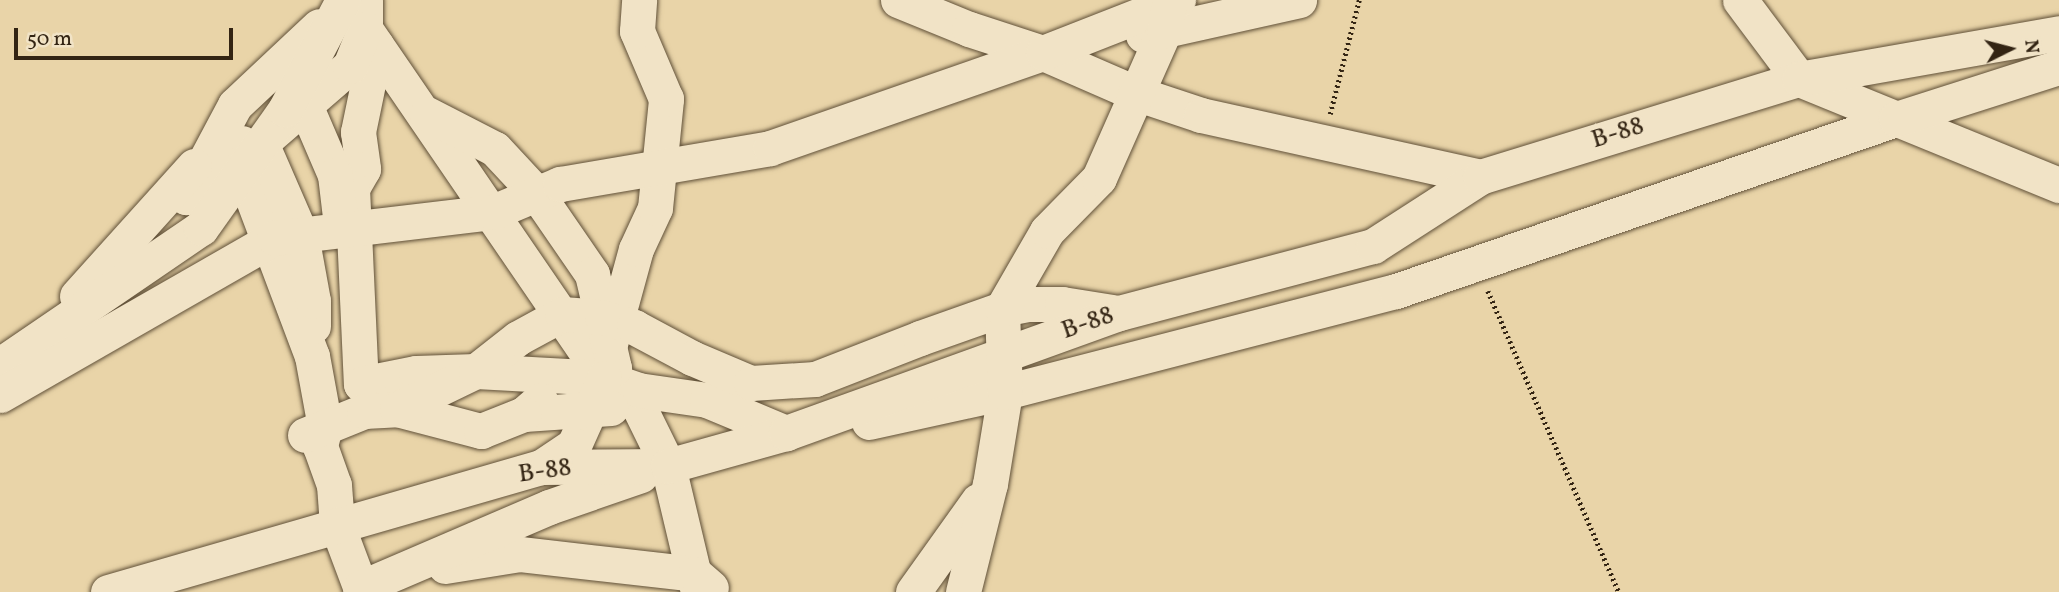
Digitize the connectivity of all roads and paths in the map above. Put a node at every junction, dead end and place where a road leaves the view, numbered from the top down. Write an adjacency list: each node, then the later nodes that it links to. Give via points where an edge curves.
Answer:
1 (639, 0): 19 (street, via 637,31 666,99)
2 (898, 0): 9 (street)
3 (1299, 0): 6 (street)
4 (1359, 0): 17 (path)
5 (1740, 0): 11 (street)
6 (1170, 8): 9 (street); 12 (street)
7 (359, 15): 13 (street); 14 (street); 16 (street, via 235,105); 24 (street, via 358,132 363,169 352,188)
8 (2059, 33): 11 (street, B-88)
9 (1043, 53): 12 (street); 19 (street, via 770,148)
10 (2059, 67): 15 (street)
11 (1799, 79): 15 (street); 20 (street, B-88)
12 (1135, 93): 17 (street, via 1201,115); 27 (street, via 1099,178 1047,231)
13 (299, 98): 16 (street, via 186,197); 18 (street); 24 (street, via 335,175)
14 (424, 113): 22 (street, via 495,149); 23 (street)
15 (1896, 119): 21 (street); 26 (street)
16 (216, 139): 30 (street)
17 (1323, 142): 20 (street)
18 (251, 157): 25 (street); 30 (street, via 201,228)
19 (659, 167): 22 (street, via 560,184); 31 (street, via 655,208 636,249)
20 (1480, 177): 28 (street, B-88, via 1373,246)
21 (2059, 186)
22 (537, 194): 23 (street); 31 (street, via 592,274)
23 (493, 212): 24 (street); 29 (street)
24 (349, 229): 25 (street); 41 (street, via 346,328)
25 (285, 238): 37 (street); 41 (street, via 312,356)
26 (1476, 264): 36 (street, via 1395,292); 54 (path)
27 (1003, 309): 28 (street, via 1062,304); 31 (street, via 815,379 751,383); 32 (street)
28 (1119, 313): 32 (street, B-88)
29 (562, 314): 31 (street); 31 (street); 34 (street, via 518,338)
30 (35, 341): 33 (street)
31 (608, 341): 35 (street); 38 (street); 40 (street); 43 (street, via 638,390 707,400)
32 (1003, 353): 36 (street); 43 (street, B-88)
33 (0, 365)
34 (477, 371): 35 (street); 39 (street); 41 (street, via 416,373)
35 (567, 376): 42 (street)
36 (1005, 392): 44 (street); 46 (street)
37 (0, 395)
38 (639, 407): 40 (street); 44 (street)
39 (397, 409): 41 (street); 42 (street, via 481,431)
40 (590, 409): 42 (street); 45 (street, via 574,445)
41 (333, 411): 47 (street, via 320,446 334,485)
42 (524, 414)
43 (786, 433): 44 (street, B-88)
44 (668, 466): 45 (street, B-88); 48 (street, via 549,507); 49 (street)
45 (541, 467): 47 (street, B-88)
46 (990, 484): 52 (street); 53 (street)
47 (337, 525): 50 (street); 51 (street, B-88)
48 (395, 573): 49 (street, via 520,554); 50 (street)
49 (703, 586)
50 (361, 590)
51 (108, 592)
52 (913, 592)
53 (963, 592)
54 (1619, 592)

